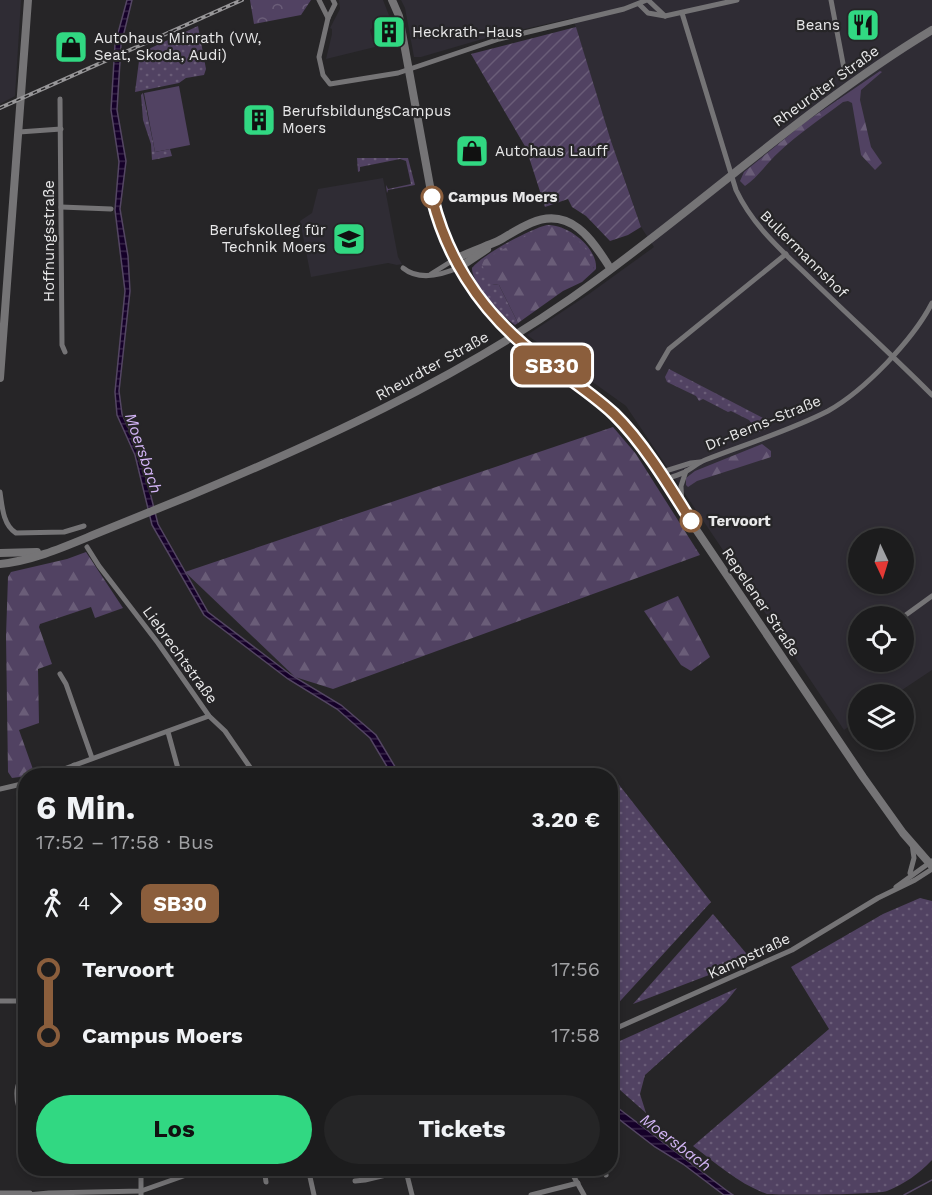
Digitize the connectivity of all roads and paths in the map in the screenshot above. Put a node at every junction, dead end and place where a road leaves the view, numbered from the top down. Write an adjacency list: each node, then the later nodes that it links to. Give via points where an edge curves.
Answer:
1 (28, 0): 17 (main road)
2 (319, 0): 11 (street)
3 (333, 0): 11 (street, via 334,9)
4 (392, 0): 13 (main road, Repelener Straße)
5 (647, 0): 8 (street); 10 (street)
6 (737, 0): 9 (street)
7 (831, 0): 14 (street)
8 (639, 4): 10 (street, via 648,13); 13 (street, via 499,39)
9 (682, 13): 10 (street); 20 (street, Bullermannshof, via 736,190 754,222)
10 (665, 16)
11 (328, 18): 13 (street, via 319,57 322,75 330,84)
12 (932, 30): 23 (main road, Rheurdter Straße, via 861,76)
13 (409, 68): 21 (main road, Repelener Straße, via 438,222)
14 (845, 74)
15 (60, 99): 16 (street, Hoffnungsstraße)
16 (60, 129): 17 (street); 18 (street, Hoffnungsstraße)
17 (19, 132): 25 (main road)
18 (61, 207): 19 (street); 26 (street, Hoffnungsstraße)
19 (111, 209)
20 (786, 254): 27 (street, Bullermannshof); 28 (street, via 669,349)
21 (457, 263): 22 (street, via 449,271 430,275 412,274); 23 (main road, via 540,220 556,218 578,228); 33 (main road, Repelener Straße, via 502,325 614,414)
22 (403, 268)
23 (610, 268): 38 (main road, Rheurdter Straße, via 531,324 378,412 250,470)
24 (932, 303): 27 (street, Dr.-Berns-Straße)
25 (3, 310): 29 (main road)
26 (65, 352)
27 (892, 356): 30 (street, Bullermannshof); 31 (street, Dr.-Berns-Straße, via 861,387 830,410)
28 (658, 368)
29 (0, 378)
30 (932, 395)
31 (702, 462): 32 (street, Dr.-Berns-Straße); 33 (street, Dr.-Berns-Straße)
32 (686, 471): 33 (street, Dr.-Berns-Straße); 35 (street)
33 (662, 477): 35 (main road, Repelener Straße)
34 (0, 492): 36 (street, via 6,522 16,533 64,532)
35 (681, 506): 54 (main road, Repelener Straße, via 862,777)
36 (84, 526)
37 (87, 547): 44 (street, Liebrechtstraße)
38 (51, 550): 39 (main road, Rheurdter Straße); 40 (main road, Rheurdter Straße)
39 (0, 553)
40 (0, 564)
41 (932, 596): 42 (street)
42 (914, 609)
43 (60, 674): 46 (street)
44 (209, 716): 45 (street); 51 (street, Liebrechtstraße, via 225,731)
45 (168, 732): 46 (street); 50 (street)
46 (92, 758): 47 (street)
47 (74, 765): 48 (street); 49 (street)
48 (66, 768)
49 (75, 768)
50 (178, 768)
51 (250, 768)
52 (18, 785): 53 (street)
53 (0, 789)
54 (911, 843): 55 (main road, Repelener Straße); 56 (street, Kampstraße, via 913,868)
55 (931, 865): 56 (street, Kampstraße); 57 (street, Kampstraße, via 915,880)
56 (903, 880): 57 (street, Kampstraße)
57 (892, 890): 60 (street, Kampstraße, via 792,950)
58 (0, 1001): 59 (street)
59 (18, 1001)
60 (618, 1027)
61 (18, 1085): 62 (street)
62 (18, 1106)
63 (141, 1176): 75 (street)
64 (185, 1176): 75 (street)
65 (265, 1176): 71 (street)
66 (310, 1176): 78 (street)
67 (383, 1176): 70 (street)
68 (407, 1176): 79 (street)
69 (575, 1176): 72 (street)
70 (355, 1181)
71 (266, 1182)
72 (578, 1183): 80 (street); 81 (street)
73 (0, 1193): 74 (street)
74 (41, 1193): 76 (street); 77 (street)
75 (141, 1193): 76 (street)
76 (93, 1194)
77 (27, 1195)
78 (314, 1195)
79 (412, 1195)
80 (531, 1195)
81 (584, 1195)

